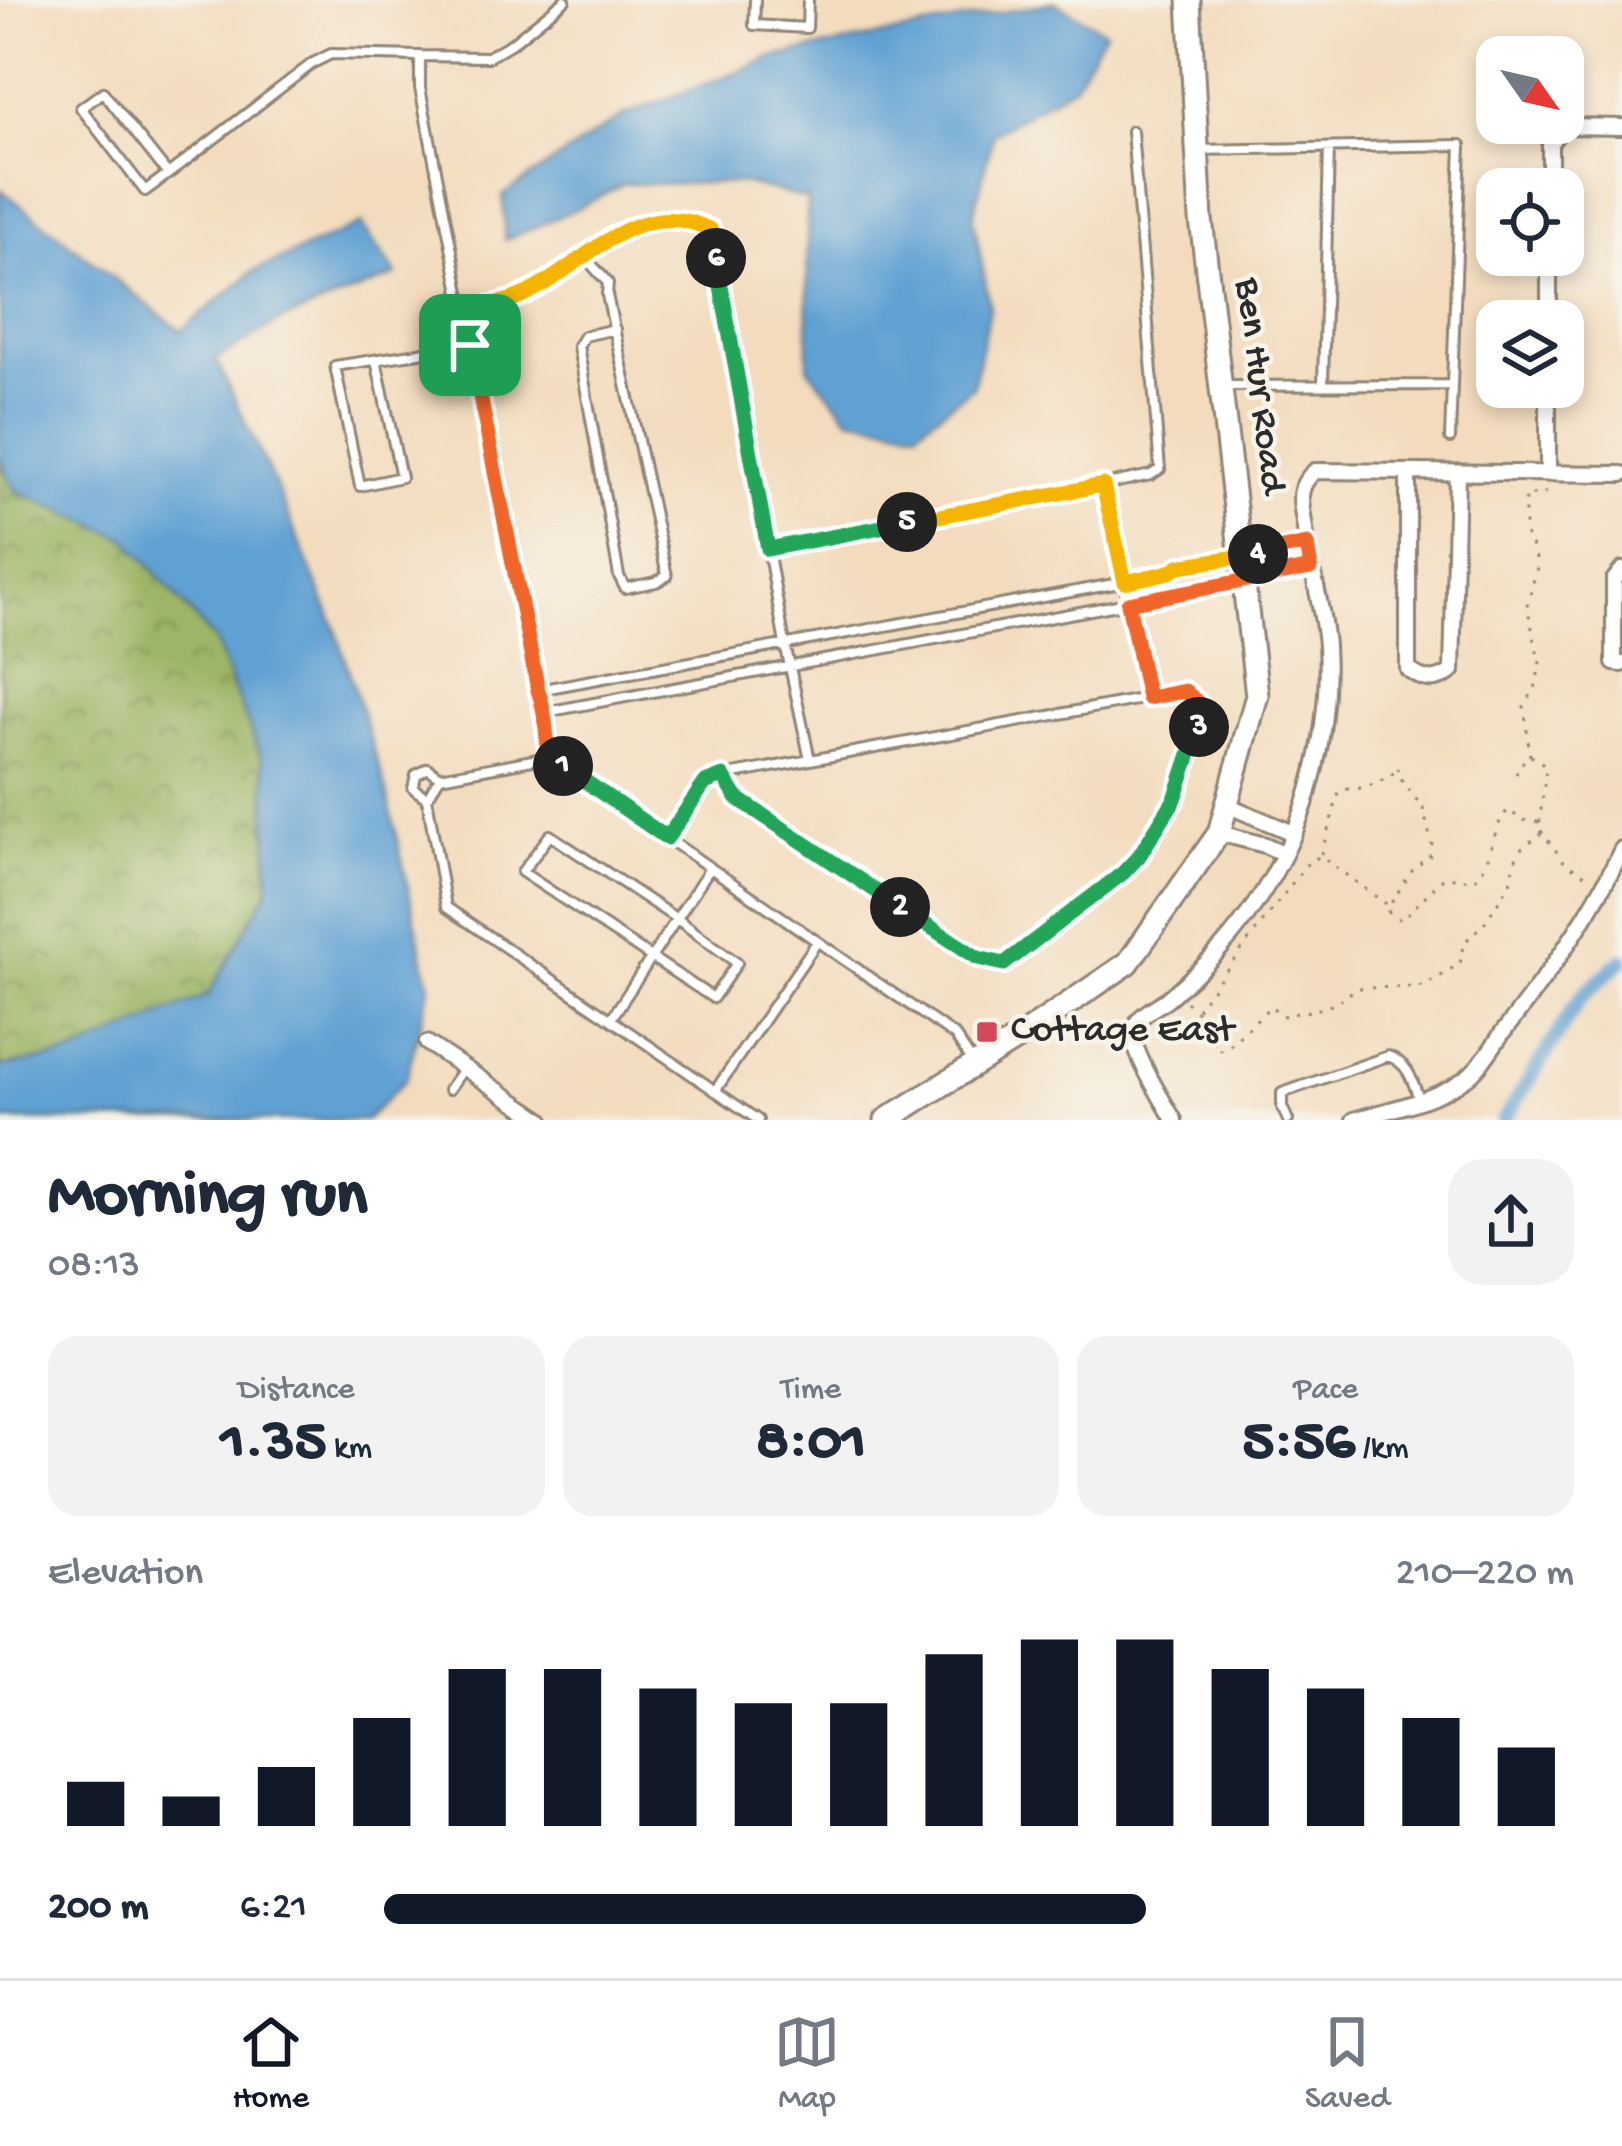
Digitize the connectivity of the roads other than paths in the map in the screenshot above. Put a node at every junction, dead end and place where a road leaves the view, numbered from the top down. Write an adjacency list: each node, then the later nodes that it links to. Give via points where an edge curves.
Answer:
1 (565, 0): 5 (lane, via 488,57)
2 (754, 0): 3 (lane, via 754,25 807,28)
3 (808, 0)
4 (1189, 0): 9 (street, Ben Hur Road)
5 (420, 56): 11 (lane, via 331,53); 13 (lane)
6 (1622, 127): 10 (street, via 1563,126 1550,144)
7 (1132, 131): 26 (lane, via 1160,469)
8 (1329, 148): 9 (lane); 17 (lane, via 1461,146); 19 (lane)
9 (1197, 150): 18 (street, Ben Hur Road)
10 (1550, 168)
11 (168, 174): 11 (lane, via 145,191 82,108 103,92)
12 (585, 257): 13 (lane, via 533,291); 14 (lane, via 608,283); 28 (lane, via 646,221 711,230)
13 (464, 310): 15 (lane)
14 (615, 329): 14 (lane, via 667,575 625,588 578,346 584,336)
15 (470, 345): 16 (lane); 39 (lane)
16 (376, 360): 16 (lane, via 335,366 360,486 401,477)
17 (1452, 385): 19 (lane); 21 (lane)
18 (1222, 386): 19 (lane); 29 (street, Ben Hur Road)
19 (1323, 386)
20 (1548, 408): 24 (street)
21 (1450, 438)
22 (1408, 473): 23 (street); 23 (street, via 1408,668 1420,679 1440,680 1453,671); 27 (street, via 1315,471 1300,491)
23 (1457, 474): 24 (street)
24 (1548, 474): 25 (street)
25 (1622, 474)
26 (1103, 485): 28 (lane); 33 (lane)
27 (1307, 544): 29 (street); 30 (street)
28 (768, 549): 36 (lane)
29 (1242, 554): 32 (street, Ben Hur Road); 33 (lane)
30 (1311, 568): 32 (street); 49 (street, via 1326,647 1325,695 1318,758)
31 (1622, 570): 35 (street, via 1614,580)
32 (1245, 580): 34 (lane); 47 (street, Ben Hur Road, via 1257,695)
33 (1125, 582): 34 (lane); 36 (lane)
34 (1128, 603): 38 (lane); 40 (lane)
35 (1618, 617): 37 (street, via 1615,662)
36 (785, 644): 38 (lane); 39 (lane)
37 (1622, 664)
38 (790, 667): 41 (lane); 43 (lane)
39 (538, 690): 41 (lane)
40 (1148, 698): 43 (lane); 44 (lane, via 1185,691 1198,703 1201,723 1175,799 1123,873 1004,964 978,958 737,798)
41 (546, 712): 42 (lane)
42 (549, 757): 45 (lane); 50 (lane)
43 (810, 760): 44 (lane)
44 (723, 776): 50 (lane, via 705,783)
45 (440, 777): 46 (lane); 46 (lane, via 428,768 416,776 413,788)
46 (427, 798): 57 (lane, via 446,907)
47 (1227, 805): 48 (street, Ben Hur Road); 49 (street)
48 (1219, 833): 52 (street); 59 (street, Ben Hur Road, via 1128,963)
49 (1293, 833): 52 (street)
50 (667, 838): 53 (lane)
51 (1622, 849): 63 (street, via 1468,1077)
52 (1283, 853): 67 (street, via 1248,917 1139,1018 1137,1050)
53 (710, 868): 54 (lane); 55 (lane)
54 (677, 919): 56 (lane); 56 (lane, via 737,963 713,998); 56 (lane, via 550,835 522,872)
55 (817, 941): 59 (lane, via 955,1036); 62 (lane)
56 (652, 957): 57 (lane)
57 (610, 1018): 62 (lane)
58 (427, 1043): 60 (street)
59 (975, 1065): 66 (street, Ben Hur Road)
60 (464, 1068): 61 (lane); 64 (street)
61 (449, 1089)
62 (715, 1091): 65 (lane)
63 (1420, 1100): 68 (lane, via 1408,1070 1388,1056 1282,1093); 69 (street)
64 (542, 1120)
65 (758, 1120)
66 (886, 1120)
67 (1174, 1120)
68 (1288, 1120)
69 (1354, 1120)

